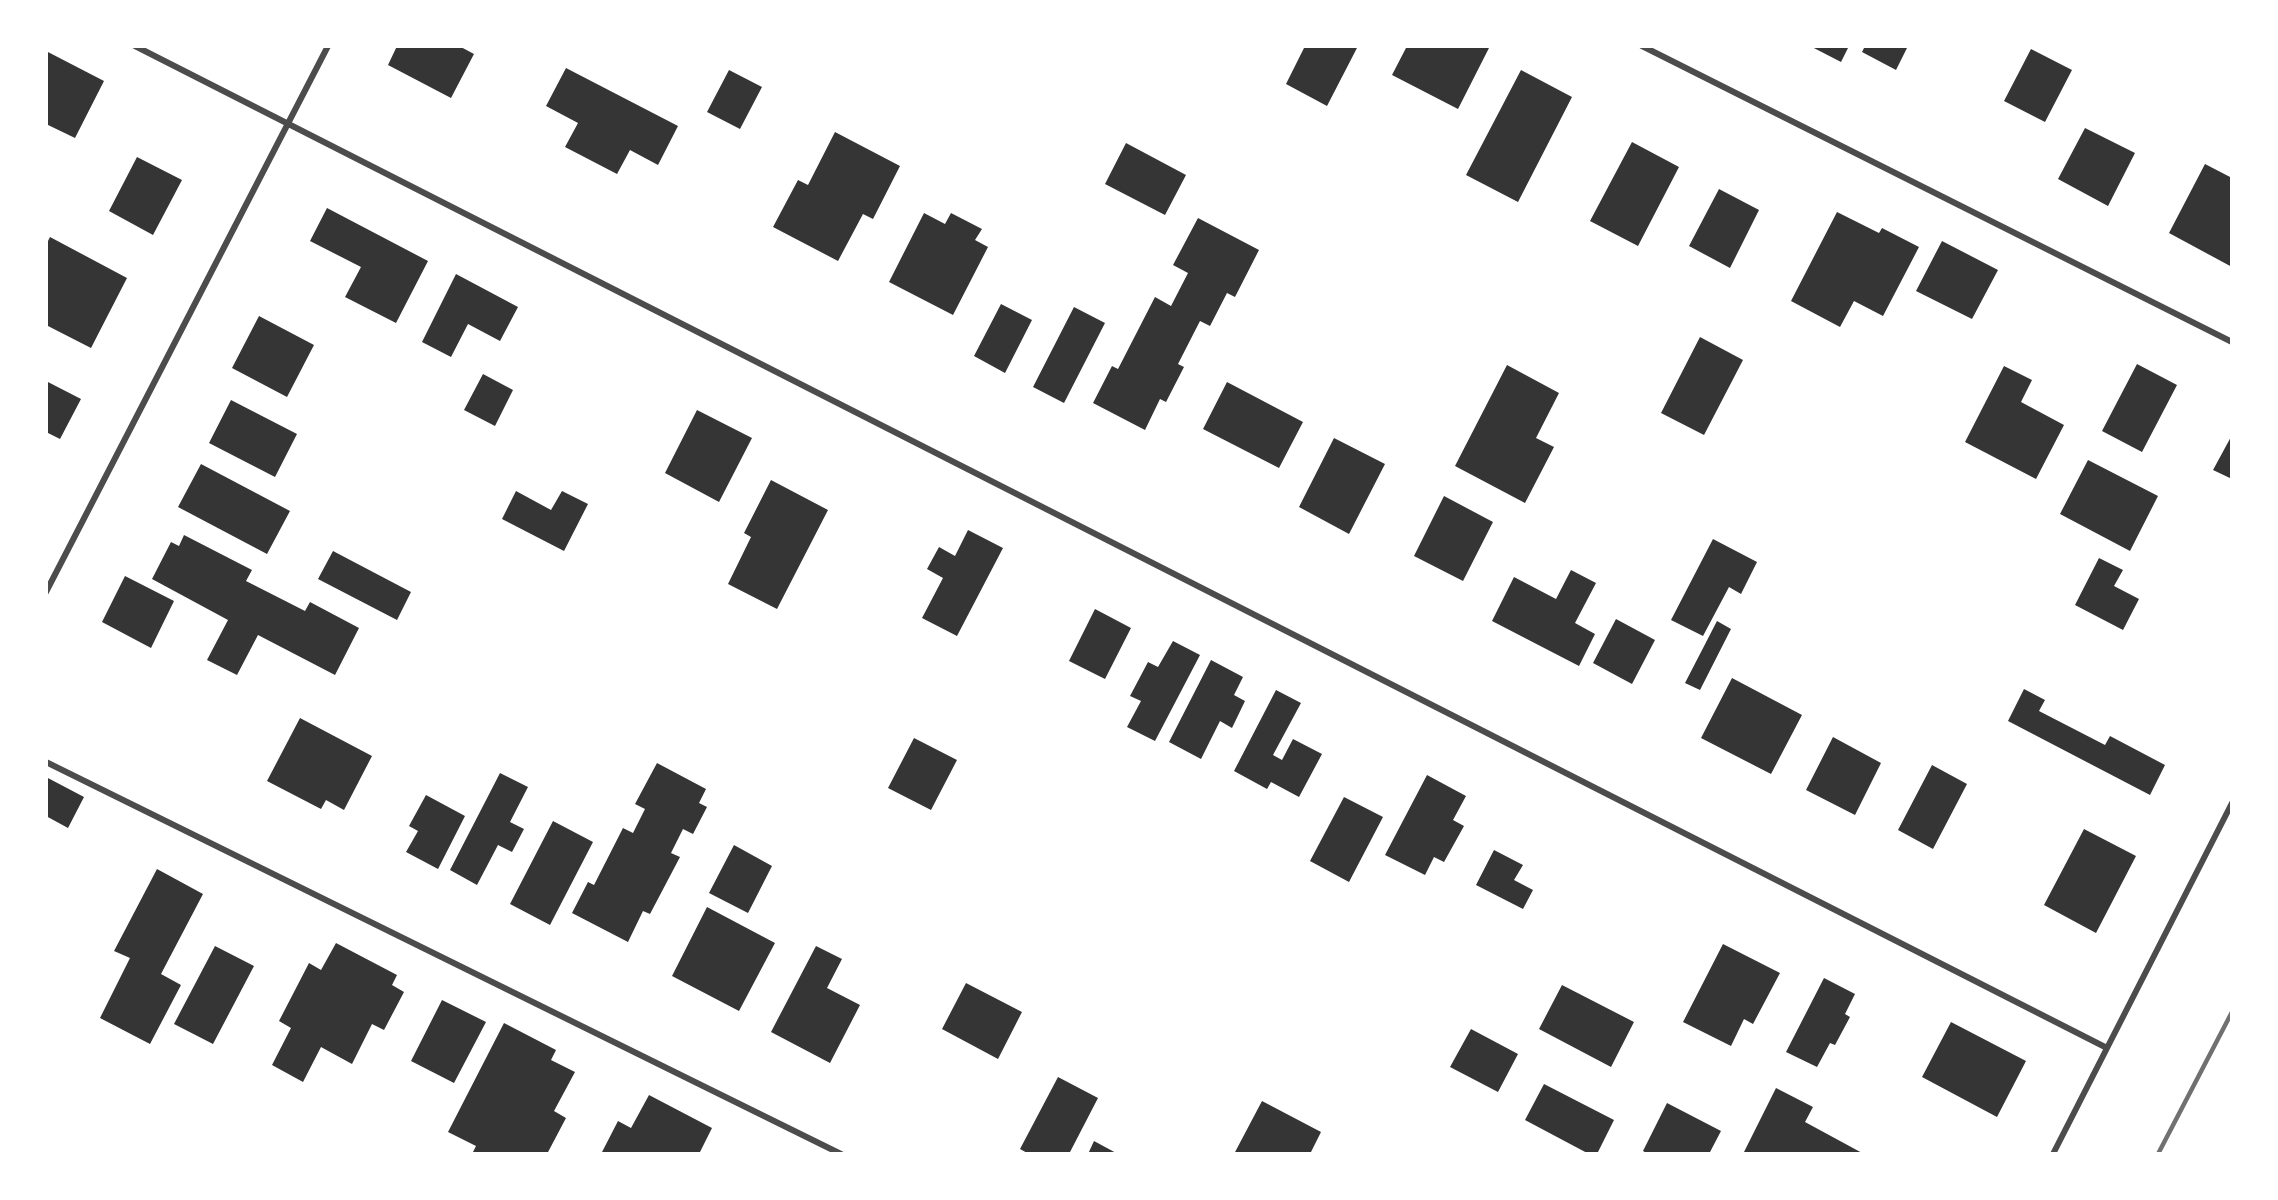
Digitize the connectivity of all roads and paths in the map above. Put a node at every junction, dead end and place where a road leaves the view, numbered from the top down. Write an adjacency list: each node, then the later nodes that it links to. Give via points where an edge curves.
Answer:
1 (135, 46): 4 (street)
2 (328, 46): 4 (street)
3 (1642, 46): 5 (street)
4 (288, 125): 6 (street); 9 (street)
5 (2232, 342)
6 (46, 592)
7 (46, 762): 10 (street)
8 (2232, 803): 9 (street)
9 (2107, 1048): 11 (street)
10 (841, 1154)
11 (2053, 1154)

